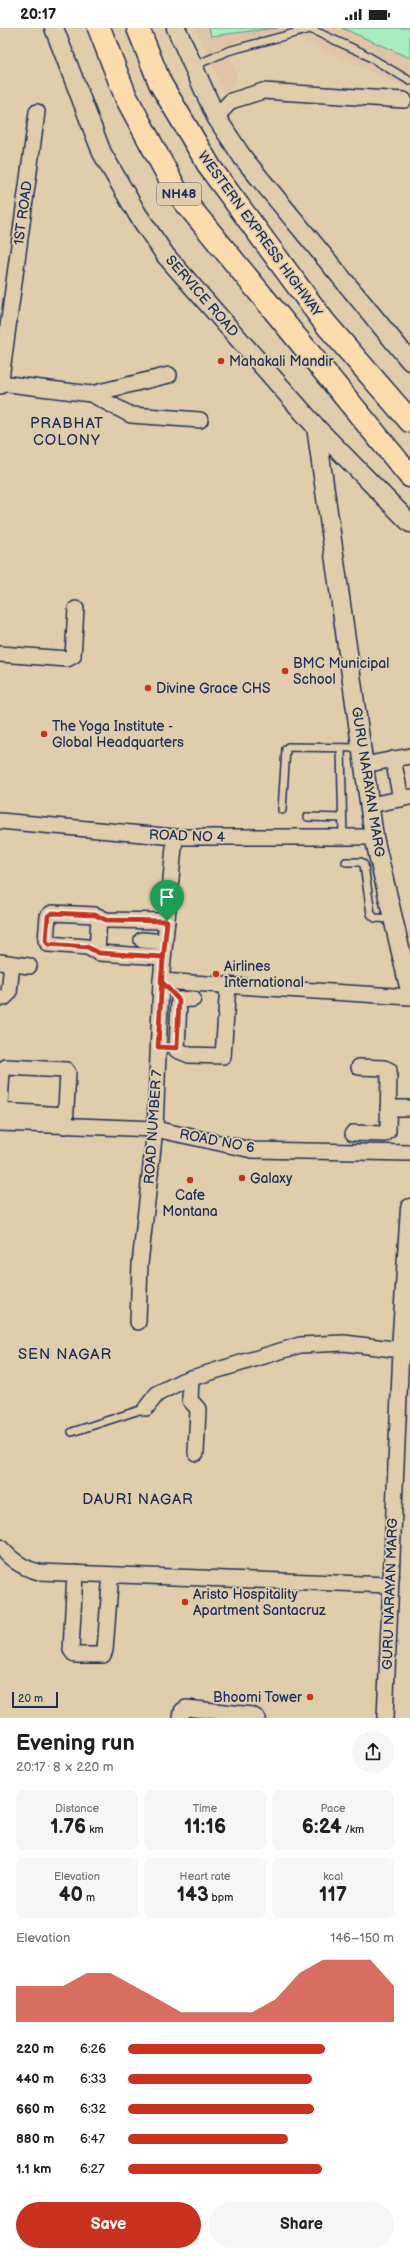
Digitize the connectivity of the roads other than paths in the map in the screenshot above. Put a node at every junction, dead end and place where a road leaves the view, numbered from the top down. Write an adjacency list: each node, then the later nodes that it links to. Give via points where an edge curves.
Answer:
1 (54, 28): 18 (street, SERVICE ROAD, via 102,153 138,215 166,256)
2 (99, 28): 19 (highway, NH48, via 126,97 177,192)
3 (138, 28): 17 (highway, WESTERN EXPRESS HIGHWAY / NH48, via 160,83 211,169 325,323)
4 (176, 28): 6 (street)
5 (309, 28): 6 (lane, via 228,51); 7 (lane, via 361,52)
6 (193, 66): 10 (street)
7 (410, 81)
8 (404, 100): 10 (street, via 263,90 231,101)
9 (37, 112): 13 (street, 1ST ROAD)
10 (216, 117): 11 (street, via 248,164)
11 (410, 361)
12 (169, 375): 15 (street)
13 (0, 383): 14 (street, 1ST ROAD); 15 (street)
14 (0, 386)
15 (91, 394): 16 (street, via 131,415)
16 (200, 420)
17 (410, 421)
18 (316, 428): 20 (street, SERVICE ROAD); 25 (street, GURU NARAYAN MARG)
19 (410, 476)
20 (410, 523)
21 (76, 609): 22 (street, via 73,656 67,659)
22 (0, 654)
23 (342, 748): 25 (lane); 29 (lane, via 286,749); 31 (lane)
24 (410, 756): 26 (street)
25 (363, 757): 26 (street); 28 (street, GURU NARAYAN MARG)
26 (393, 759): 27 (street)
27 (406, 798): 28 (street)
28 (370, 805): 35 (street, GURU NARAYAN MARG)
29 (282, 810)
30 (308, 817): 31 (lane)
31 (342, 818): 34 (lane)
32 (0, 821): 33 (street, ROAD NO 4)
33 (175, 838): 34 (street, ROAD NO 4); 41 (street, ROAD NUMBER 7)
34 (343, 838): 35 (street, ROAD NO 4)
35 (374, 838): 38 (street, GURU NARAYAN MARG)
36 (346, 862): 37 (lane, via 363,863)
37 (368, 893): 38 (lane); 40 (lane, via 371,914 375,918)
38 (387, 893): 40 (street, GURU NARAYAN MARG)
39 (99, 917): 41 (street, via 106,920); 44 (street); 44 (street, via 49,914 46,940 48,944 87,947)
40 (394, 919): 45 (street, GURU NARAYAN MARG)
41 (167, 921): 43 (street, ROAD NUMBER 7)
42 (142, 940): 43 (street)
43 (164, 949): 44 (street); 48 (street, ROAD NUMBER 7)
44 (97, 952)
45 (406, 959): 50 (street, GURU NARAYAN MARG)
46 (6, 963): 47 (street); 52 (street, via 9,993)
47 (29, 966)
48 (161, 981): 49 (street); 53 (street, ROAD NUMBER 7); 54 (street, via 186,1000)
49 (228, 986): 51 (street); 54 (street, via 223,1056 189,1055)
50 (410, 991)
51 (410, 997)
52 (0, 998)
53 (158, 1047): 54 (street); 62 (street, ROAD NUMBER 7)
54 (177, 1048)
55 (359, 1067): 57 (street, via 389,1070)
56 (0, 1103): 60 (street, via 2,1072 6,1067 63,1069 68,1073)
57 (388, 1108): 58 (street); 63 (street, via 387,1133 353,1128)
58 (410, 1108)
59 (0, 1111): 60 (street)
60 (65, 1120): 61 (street, ROAD NO 6); 62 (street, ROAD NO 6)
61 (0, 1123)
62 (155, 1129): 63 (street, ROAD NO 6, via 252,1150); 66 (street, ROAD NUMBER 7, via 140,1264)
63 (352, 1152): 64 (street, ROAD NO 6)
64 (410, 1153)
65 (410, 1208): 67 (street, GURU NARAYAN MARG)
66 (138, 1322)
67 (406, 1351): 68 (street, via 344,1343 300,1345); 75 (street, GURU NARAYAN MARG)
68 (191, 1378): 69 (street, via 157,1394); 71 (street, via 190,1400 198,1410)
69 (146, 1408): 70 (lane)
70 (72, 1432)
71 (196, 1453)
72 (0, 1547): 73 (street, via 14,1562 26,1569)
73 (75, 1574): 74 (street, via 71,1650 75,1655 103,1655 106,1650); 75 (street)
74 (110, 1586)
75 (390, 1586): 78 (street, GURU NARAYAN MARG)
76 (181, 1718): 77 (street, via 182,1711 186,1708 252,1715)
77 (257, 1718)
78 (385, 1718)

